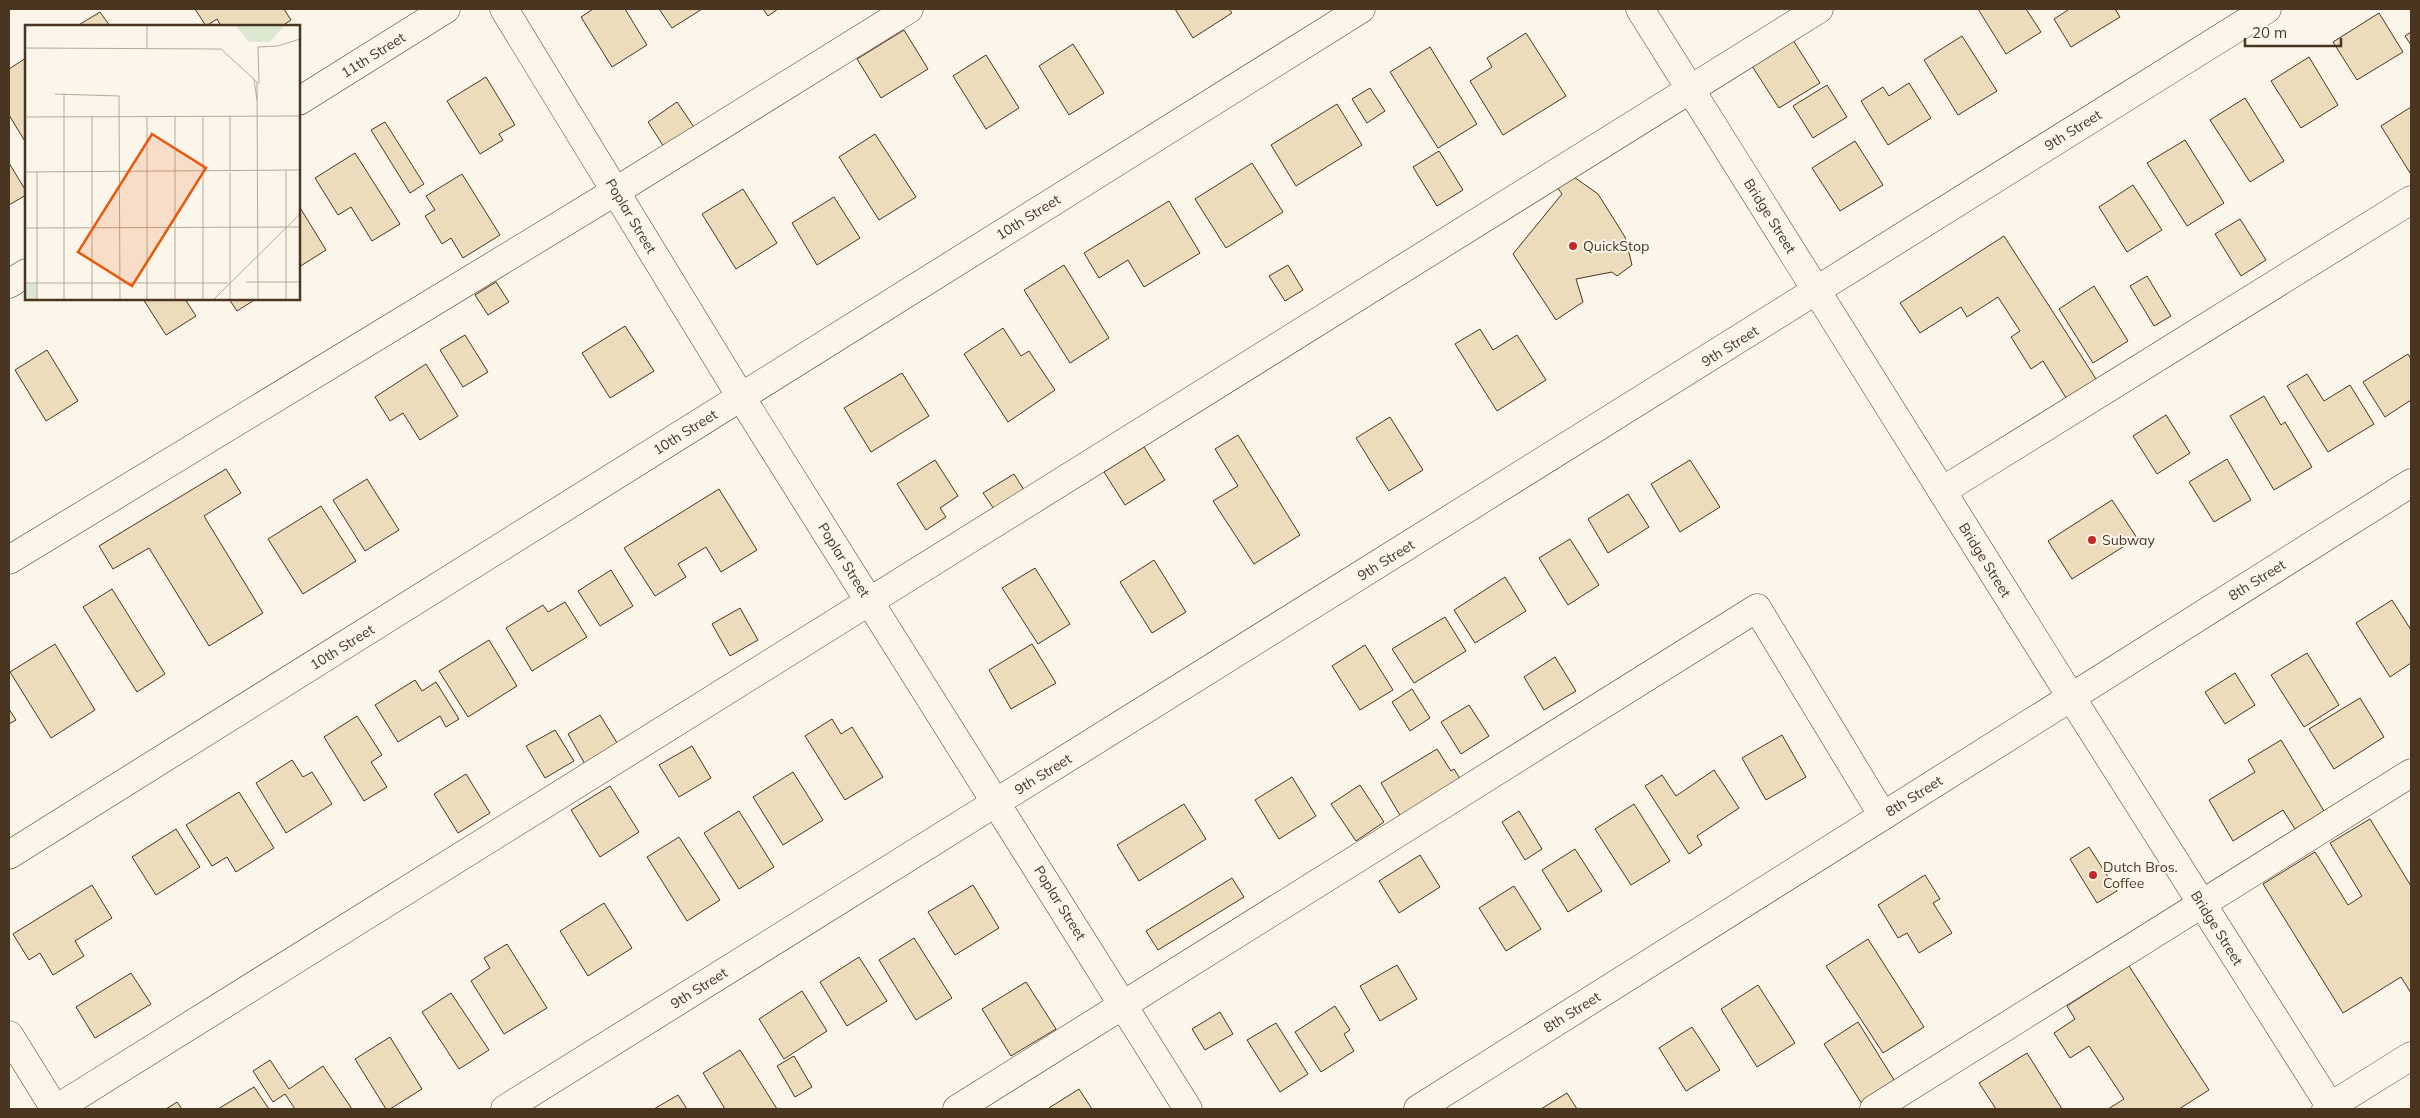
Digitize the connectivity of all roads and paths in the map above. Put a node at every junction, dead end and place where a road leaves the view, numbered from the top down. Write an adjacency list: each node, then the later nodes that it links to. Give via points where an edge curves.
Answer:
1 (446, 9): 9 (main road, 11th Street)
2 (504, 9): 10 (main road, Poplar Street)
3 (909, 9): 10 (main road)
4 (1361, 9): 15 (main road, 10th Street)
5 (1640, 9): 8 (main road, Bridge Street)
6 (1819, 9): 8 (main road)
7 (2267, 9): 14 (main road, 9th Street)
8 (1690, 89): 14 (main road, Bridge Street); 19 (main road)
9 (300, 101)
10 (616, 191): 15 (main road, Poplar Street); 18 (main road)
11 (2411, 200): 17 (main road)
12 (25, 274): 13 (main road)
13 (9, 284)
14 (1817, 291): 17 (main road, Bridge Street); 22 (main road, 9th Street)
15 (741, 397): 19 (main road, Poplar Street); 24 (main road, 10th Street)
16 (2411, 484): 20 (main road, 8th Street)
17 (1942, 491): 20 (main road, Bridge Street)
18 (9, 560)
19 (870, 601): 22 (main road, Poplar Street); 30 (main road)
20 (2071, 697): 23 (main road, 8th Street); 25 (main road, Bridge Street)
21 (2411, 773): 25 (main road)
22 (997, 803): 26 (main road, Poplar Street); 31 (main road, 9th Street)
23 (1883, 816): 26 (main road, via 1757,608); 34 (main road, 8th Street)
24 (9, 855)
25 (2202, 904): 29 (main road, Bridge Street); 35 (main road)
26 (1123, 1006): 32 (main road); 33 (main road, Poplar Street)
27 (9, 1035): 30 (main road)
28 (2411, 1056): 29 (main road)
29 (2330, 1108)
30 (56, 1109)
31 (505, 1109)
32 (957, 1109)
33 (1188, 1109)
34 (1418, 1109)
35 (1874, 1109)

